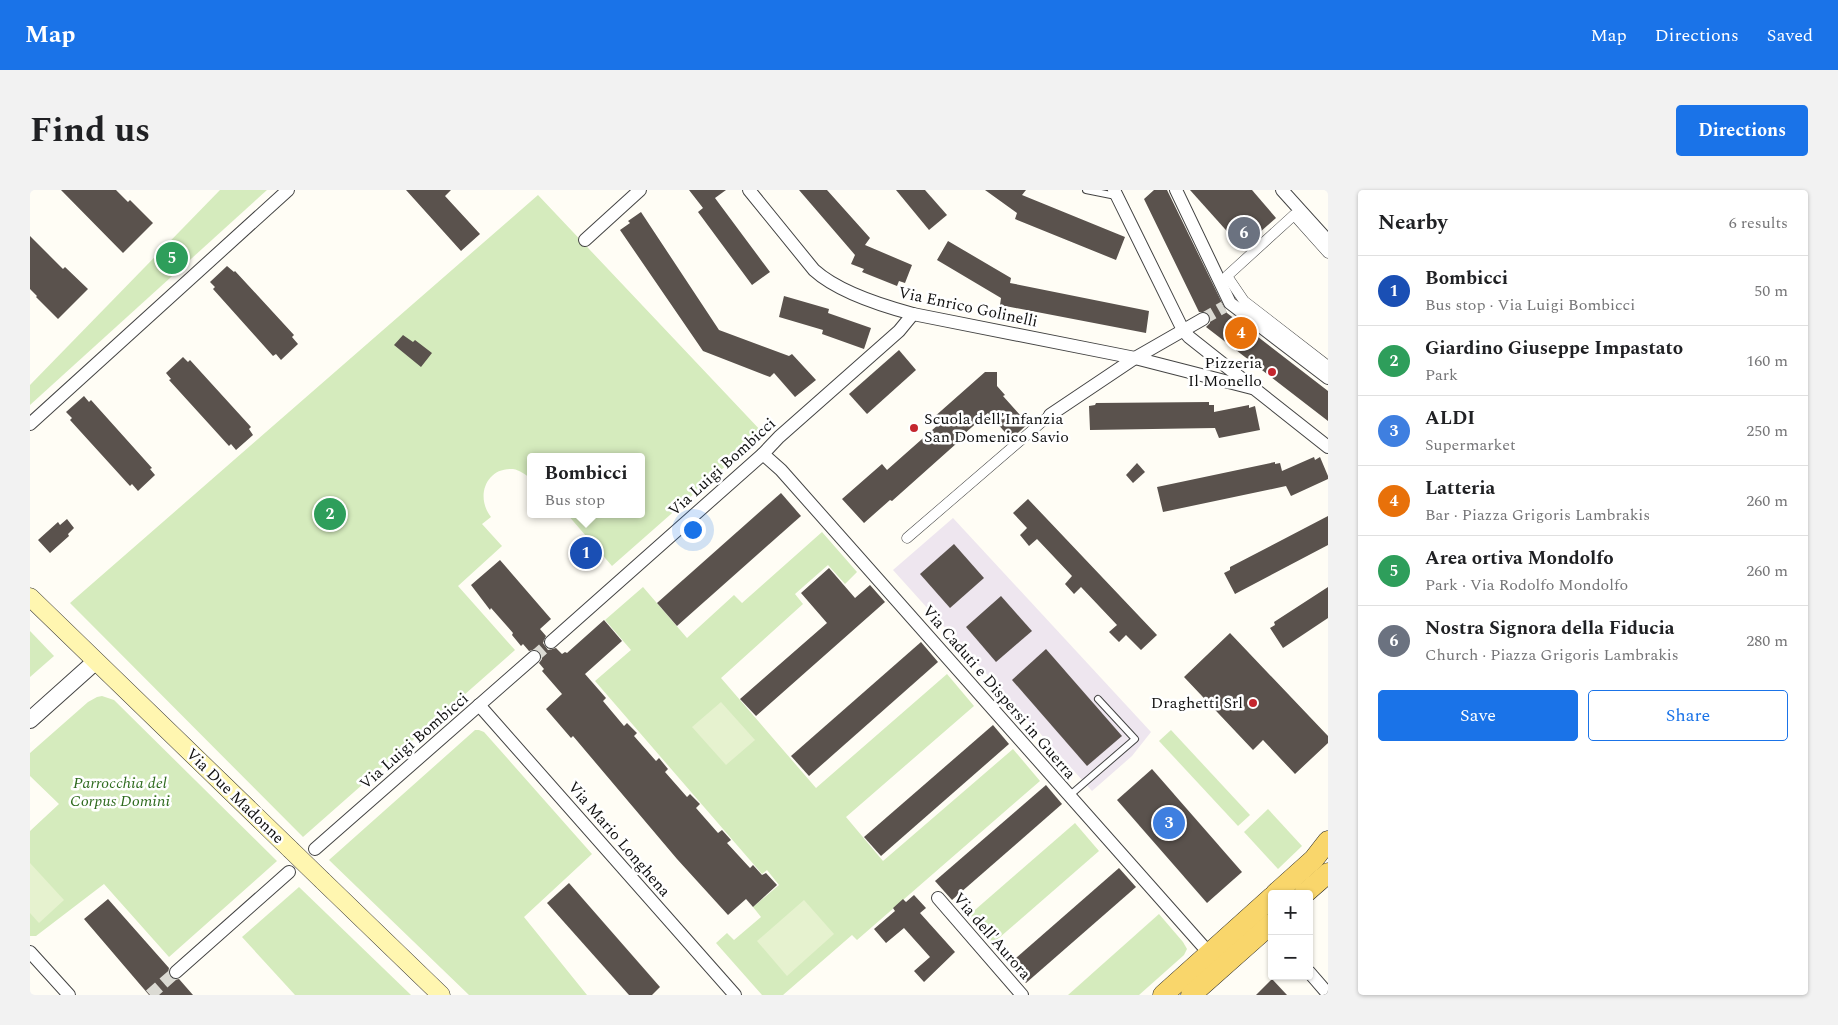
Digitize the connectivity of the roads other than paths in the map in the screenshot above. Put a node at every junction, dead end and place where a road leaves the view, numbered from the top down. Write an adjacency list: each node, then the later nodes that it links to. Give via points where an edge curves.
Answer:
1 (288, 190): 19 (street)
2 (640, 190): 8 (street)
3 (750, 190): 11 (street, Via Enrico Golinelli, via 822,277 879,303)
4 (1086, 190): 7 (lane)
5 (1176, 190): 16 (street, via 1227,305)
6 (1282, 190): 9 (street)
7 (1116, 193): 13 (street)
8 (585, 240)
9 (1328, 241)
10 (1328, 253): 15 (street, via 1294,215 1227,276 1244,301)
11 (913, 314): 14 (street, Via Enrico Golinelli); 21 (street, Via Luigi Bombicci, via 899,331)
12 (1202, 319): 13 (street)
13 (1183, 330): 14 (street); 17 (street)
14 (1135, 358): 17 (street, Via Enrico Golinelli); 18 (street)
15 (1328, 366)
16 (1328, 378)
17 (1252, 388): 20 (street)
18 (1050, 415): 22 (street)
19 (30, 424)
20 (1328, 447)
21 (763, 454): 24 (street, Via Luigi Bombicci); 30 (street, Via Caduti e Dispersi in Guerra, via 781,470)
22 (906, 538)
23 (30, 597): 26 (main road, Via Due Madonne)
24 (551, 642)
25 (534, 657): 28 (street, Via Luigi Bombicci)
26 (96, 661): 29 (street); 46 (main road, Via Due Madonne, bridge)
27 (1098, 699): 30 (lane, via 1134,739)
28 (479, 705): 32 (street, Via Luigi Bombicci); 47 (street, Via Mario Longhena)
29 (30, 720)
30 (1069, 796): 41 (street, Via Caduti e Dispersi in Guerra)
31 (1328, 842): 33 (main road)
32 (315, 849)
33 (1325, 866): 35 (main road); 36 (main road)
34 (289, 872): 42 (street)
35 (1282, 890)
36 (1307, 890)
37 (938, 898): 48 (street, Via dell'Aurora)
38 (1268, 901): 41 (main road)
39 (1268, 928): 50 (main road)
40 (30, 952): 45 (street)
41 (1209, 954): 49 (main road)
42 (176, 972)
43 (1313, 977): 44 (street)
44 (1328, 994)
45 (69, 995)
46 (441, 995)
47 (735, 995)
48 (1022, 995)
49 (1163, 995)
50 (1191, 995)

